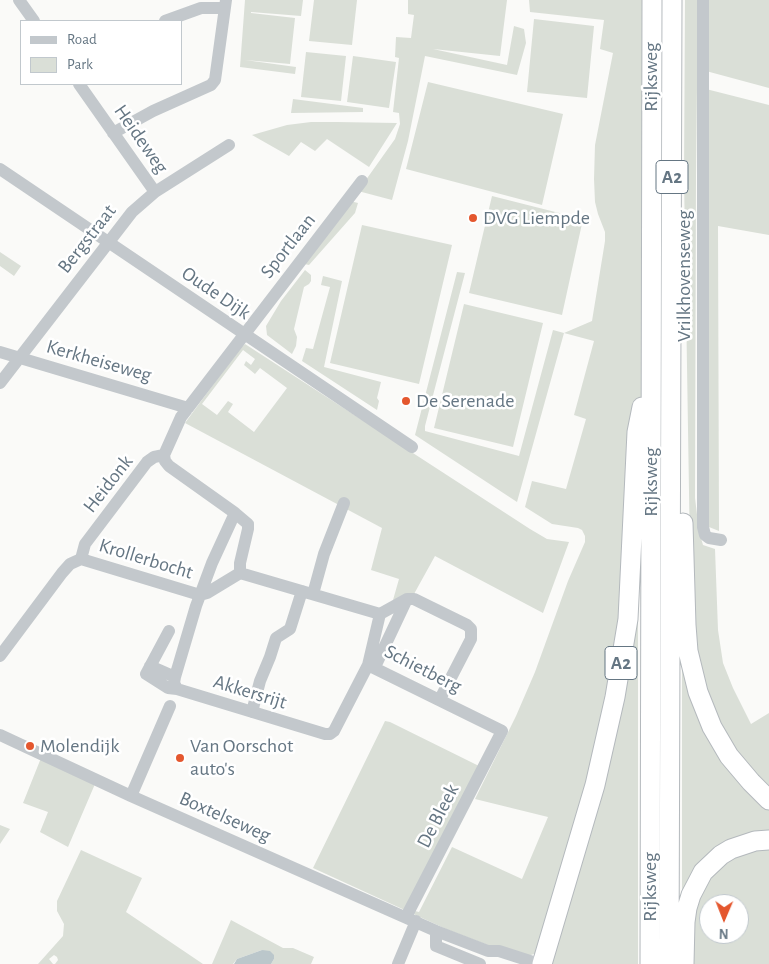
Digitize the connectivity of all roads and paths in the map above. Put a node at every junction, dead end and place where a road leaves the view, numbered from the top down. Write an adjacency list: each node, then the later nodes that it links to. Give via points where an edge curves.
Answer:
1 (19, 0): 6 (street)
2 (652, 0): 17 (highway, Rijksweg / A2)
3 (672, 0): 18 (highway, Rijksweg / A2)
4 (703, 0): 26 (street, Vrilkhovenseweg, via 703,526 709,538)
5 (225, 4): 7 (street, via 201,8); 9 (street, via 215,80 211,86 153,111)
6 (33, 20)
7 (168, 20)
8 (80, 85): 9 (street, Heideweg)
9 (114, 133): 13 (street, Heideweg)
10 (228, 145): 13 (street, Bergstraat)
11 (0, 169): 14 (street, Oude Dijk)
12 (362, 182): 15 (street, Sportlaan)
13 (155, 192): 14 (street, Bergstraat, via 132,212)
14 (108, 242): 15 (street, Oude Dijk); 19 (street, Bergstraat)
15 (243, 334): 21 (street, Heidonk); 22 (street, Oude Dijk)
16 (0, 352): 19 (street, Kerkheiseweg)
17 (651, 354): 54 (highway, A2, via 637,432 628,619 615,697 594,785); 55 (highway, Rijksweg / A2)
18 (671, 354): 45 (highway, A2, via 680,432 686,625 691,668 701,701 725,749); 56 (highway, Rijksweg / A2)
19 (20, 358): 20 (street, Bergstraat); 21 (street, Kerkheiseweg)
20 (0, 383)
21 (188, 408): 23 (street, Heidonk)
22 (412, 447)
23 (164, 455): 25 (street, via 169,466); 27 (street, Heidonk, via 147,462 86,544)
24 (344, 503): 29 (street)
25 (236, 513): 28 (street, via 248,524); 30 (street, Krollerbocht)
26 (721, 540)
27 (81, 559): 30 (street, Krollerbocht); 35 (street, Heidonk, via 62,573)
28 (240, 573): 29 (street, Schietberg); 30 (street, Krollerbocht)
29 (308, 593): 32 (street, Schietberg); 41 (street, via 290,629 276,638)
30 (200, 595): 36 (street)
31 (407, 599): 32 (street); 37 (street); 39 (street, via 414,599 471,629 471,639)
32 (380, 614): 37 (street, Schietberg)
33 (169, 631): 34 (street)
34 (160, 647): 36 (street); 38 (street, Akkersrijt, via 150,666)
35 (0, 656)
36 (180, 658): 38 (street)
37 (372, 666): 39 (street, Schietberg); 41 (street, Akkersrijt, via 330,734)
38 (176, 683): 41 (street, Akkersrijt)
39 (440, 699): 42 (street, Schietberg)
40 (170, 706): 44 (street)
41 (252, 712)
42 (502, 731): 47 (street, De Bleek)
43 (0, 735): 44 (street, Boxtelseweg)
44 (130, 796): 47 (street, Boxtelseweg)
45 (769, 800)
46 (769, 840): 57 (highway, via 730,849 703,872 687,908)
47 (411, 919): 48 (street, Boxtelseweg); 50 (street, De Bleek)
48 (436, 931): 49 (street, Boxtelseweg); 51 (street, via 436,946)
49 (488, 951): 52 (street, Boxtelseweg, via 493,957); 53 (street, Boxtelseweg, via 499,951)
50 (398, 964)
51 (480, 964)
52 (512, 964)
53 (535, 964)
54 (542, 964)
55 (650, 964)
56 (669, 964)
57 (684, 964)

